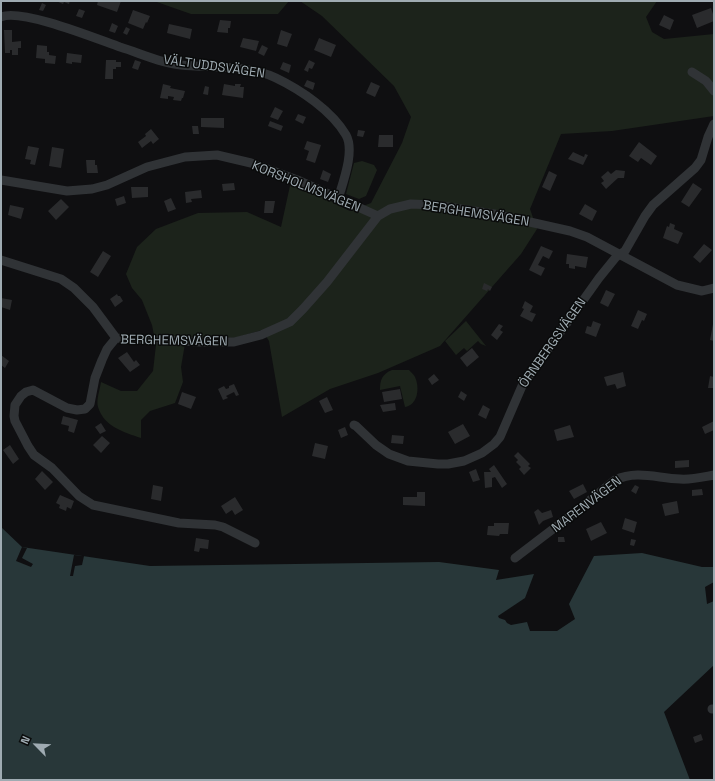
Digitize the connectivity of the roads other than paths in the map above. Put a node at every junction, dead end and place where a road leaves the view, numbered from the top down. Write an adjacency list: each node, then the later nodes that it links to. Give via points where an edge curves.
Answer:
1 (1, 17): 6 (street, VÄLTUDDSVÄGEN, via 13,15 41,20 171,63 256,71 295,88 323,108 346,135 350,149)
2 (692, 72): 3 (street, via 706,81)
3 (714, 91)
4 (714, 124): 8 (street, ÖRNBERGSVÄGEN, via 701,160 651,208 625,251)
5 (1, 180): 6 (street, KORSHOLMSVÄGEN, via 67,191 92,189 148,167 185,157 217,154 300,181)
6 (338, 199): 7 (street, KORSHOLMSVÄGEN)
7 (378, 216): 8 (street, BERGHEMSVÄGEN, via 390,209 411,204 470,210 570,231); 11 (street, BERGHEMSVÄGEN, via 327,282 290,322 261,335 234,342)
8 (620, 254): 10 (street, BERGHEMSVÄGEN, via 677,284 702,291); 12 (street, ÖRNBERGSVÄGEN, via 599,278 522,386 500,437 482,453 464,461 448,464 408,461 389,454)
9 (1, 260): 11 (street, via 61,279 93,307)
10 (714, 288)
11 (116, 338): 14 (street, BERGHEMSVÄGEN, via 102,360 95,378 90,404 85,409 67,408 33,390 21,396 15,405 15,421 34,455 52,468 79,496 93,505 179,523 215,525)
12 (354, 425)
13 (714, 475): 15 (street, MARENVÄGEN, via 681,479 635,475 621,477)
14 (255, 543)
15 (515, 558)

